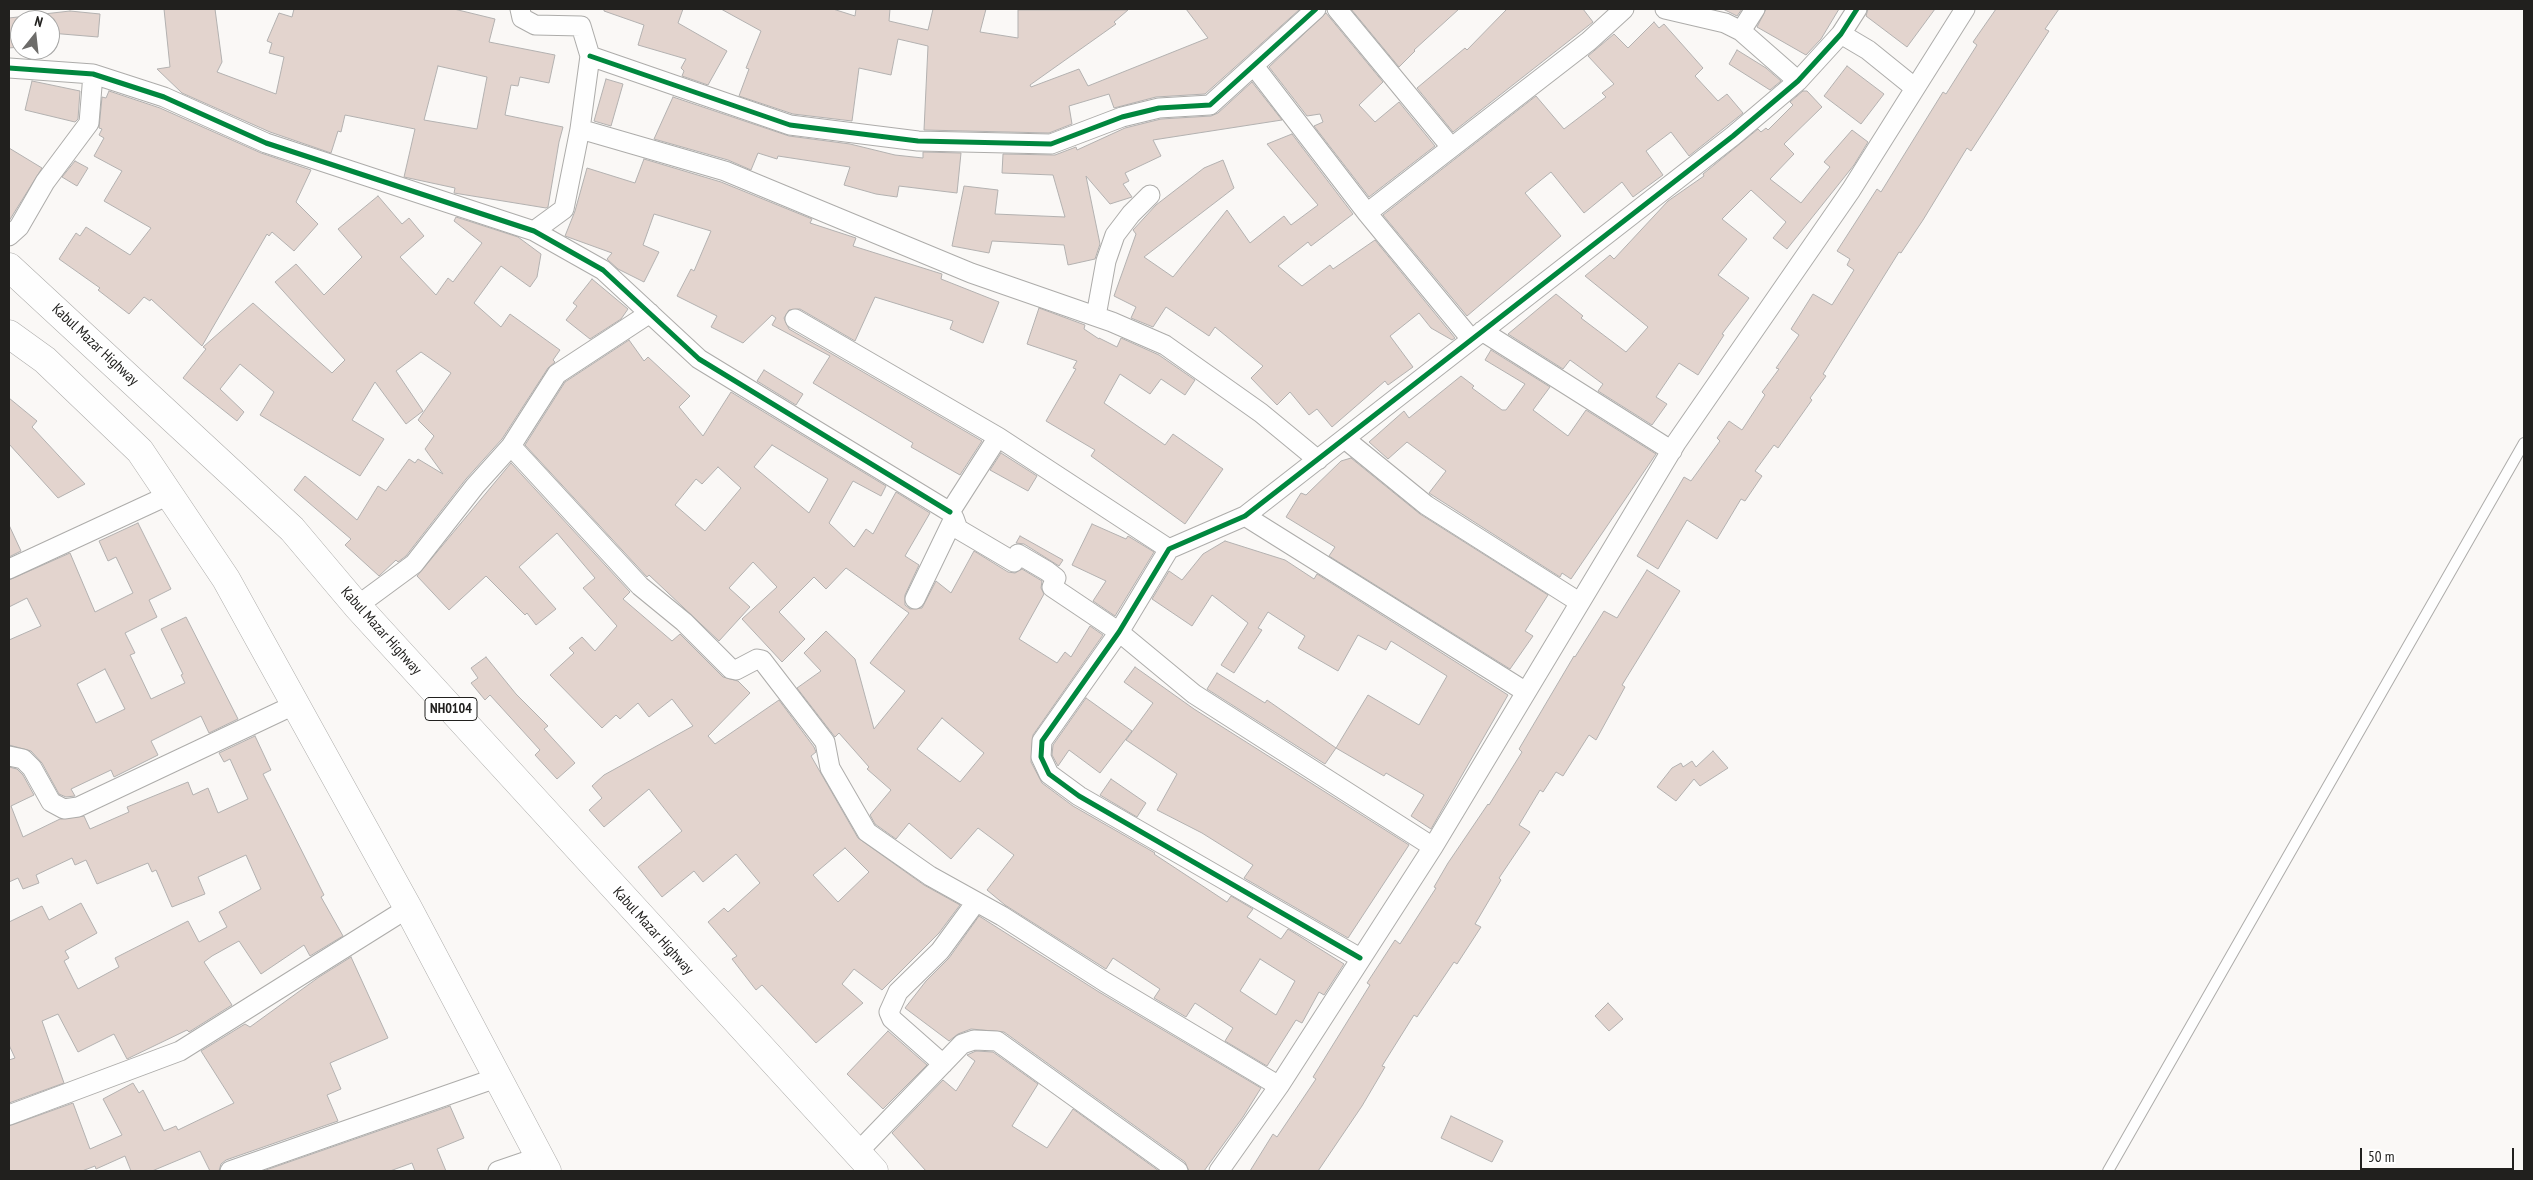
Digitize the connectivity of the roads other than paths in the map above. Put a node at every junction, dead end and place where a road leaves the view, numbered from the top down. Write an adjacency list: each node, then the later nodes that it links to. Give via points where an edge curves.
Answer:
1 (520, 9): 11 (street, via 522,18 535,25 581,26)
2 (1316, 9): 12 (street)
3 (1337, 9): 18 (street)
4 (1624, 9): 18 (street, via 1589,41)
5 (1665, 9): 9 (street, via 1725,23)
6 (1755, 9): 9 (street)
7 (1858, 9): 10 (street)
8 (1965, 9): 16 (street)
9 (1741, 31): 15 (street)
10 (1841, 34): 15 (street); 16 (street, via 1868,50)
11 (590, 56): 12 (street, via 790,125 918,140 1051,144 1122,117 1159,108 1210,105); 17 (street)
12 (1254, 66): 20 (street)
13 (9, 68): 14 (street)
14 (92, 74): 21 (street, via 164,97 266,143); 22 (street, via 89,123)
15 (1798, 81): 28 (street, via 1733,136)
16 (1915, 88): 33 (street, via 1851,190)
17 (580, 130): 21 (street, via 564,209); 25 (street, via 726,171 971,272)
18 (1451, 147): 20 (street)
19 (1150, 195): 25 (street, via 1115,235 1106,261)
20 (1367, 213): 28 (street)
21 (534, 232): 24 (street, via 603,270)
22 (9, 236)
23 (9, 267): 42 (highway, Kabul Mazar Highway / NH0104, via 292,528)
24 (650, 313): 32 (street, via 557,374); 36 (street, via 699,359)
25 (1096, 316): 34 (street, via 1165,345 1261,413)
26 (795, 319): 29 (street)
27 (9, 334): 35 (highway, via 45,360 140,451)
28 (1476, 335): 30 (street); 33 (street)
29 (998, 437): 36 (street); 38 (street)
30 (1345, 439): 34 (street); 41 (street, via 1426,504)
31 (2524, 443): 61 (lane)
32 (511, 446): 42 (street, via 414,564); 48 (street, via 640,586 684,622 732,670 757,659 762,660 825,742 830,768 867,832 930,876)
33 (1672, 451): 41 (street)
34 (1318, 460): 37 (street)
35 (169, 495): 39 (street); 45 (highway, via 226,579)
36 (952, 515): 40 (street); 43 (street, via 958,529 1014,562 1018,554 1047,571 1056,578 1052,587)
37 (1245, 516): 38 (street); 44 (street)
38 (1169, 549): 43 (street)
39 (9, 569)
40 (915, 599)
41 (1579, 602): 44 (street)
42 (357, 606): 55 (highway, Kabul Mazar Highway / NH0104)
43 (1119, 632): 47 (street, via 1194,694); 50 (street, via 1042,741 1041,757 1049,774 1079,796)
44 (1526, 692): 47 (street)
45 (294, 705): 46 (street, via 78,806 64,809 52,802 23,759); 49 (highway)
46 (9, 756)
47 (1433, 846): 50 (street)
48 (976, 902): 51 (street, via 940,951 898,992 889,1012 892,1019); 53 (street)
49 (408, 908): 52 (highway); 54 (street, via 180,1051)
50 (1360, 958): 53 (street)
51 (943, 1064): 55 (street); 59 (street, via 962,1044 974,1040 998,1041)
52 (496, 1078): 56 (highway); 57 (street)
53 (1279, 1086): 60 (street)
54 (9, 1115)
55 (865, 1162)
56 (543, 1164): 58 (street)
57 (230, 1171)
58 (498, 1171)
59 (1178, 1171)
60 (1219, 1171)
61 (2108, 1171)

